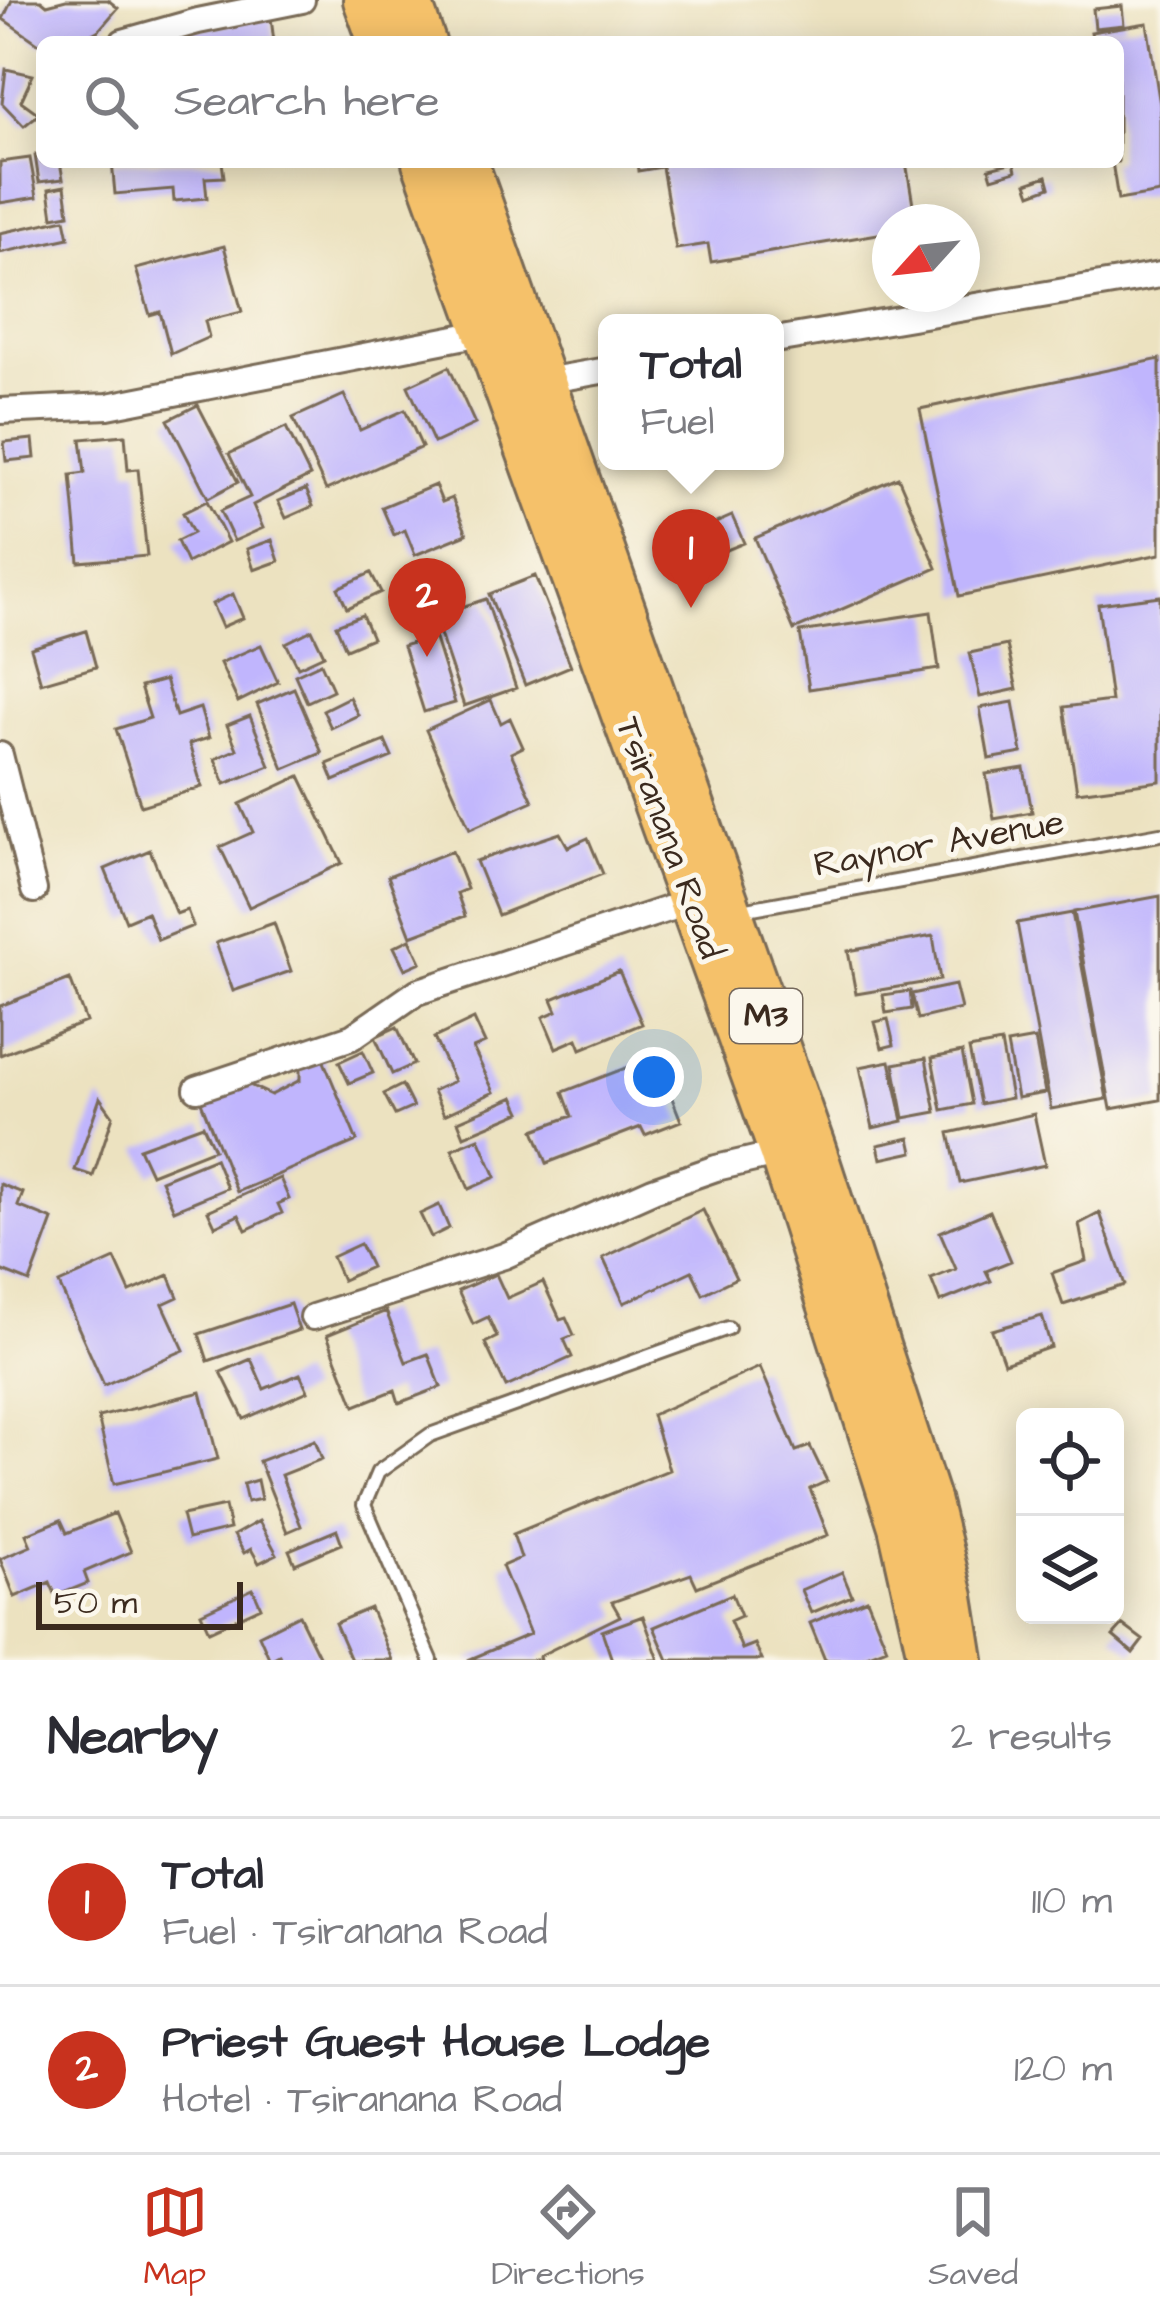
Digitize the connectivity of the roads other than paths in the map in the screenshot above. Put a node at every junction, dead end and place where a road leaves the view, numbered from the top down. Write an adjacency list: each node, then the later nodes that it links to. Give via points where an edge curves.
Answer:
1 (302, 0): 4 (street)
2 (365, 0): 5 (highway)
3 (409, 0): 6 (highway)
4 (144, 36)
5 (378, 36)
6 (422, 36)
7 (427, 168): 10 (highway, Tsiranana Road / M3)
8 (467, 168): 10 (highway, Tsiranana Road / M3)
9 (1160, 275): 11 (street)
10 (505, 329): 13 (highway, Tsiranana Road / M3); 14 (street, via 109,406)
11 (784, 338)
12 (598, 372): 13 (street)
13 (523, 385): 18 (highway, Tsiranana Road / M3)
14 (0, 411)
15 (0, 755): 17 (street)
16 (1160, 835): 18 (lane, Raynor Avenue)
17 (34, 890)
18 (710, 907): 19 (street, via 417,992 352,1037); 20 (highway, Tsiranana Road / M3); 25 (highway, Tsiranana Road / M3, via 812,1146 928,1499)
19 (197, 1089)
20 (781, 1153): 21 (street, via 674,1183 504,1256); 24 (highway, Tsiranana Road / M3, via 901,1526)
21 (313, 1317)
22 (728, 1328): 23 (lane, via 430,1435 378,1472 364,1505)
23 (431, 1660)
24 (930, 1660)
25 (962, 1660)

